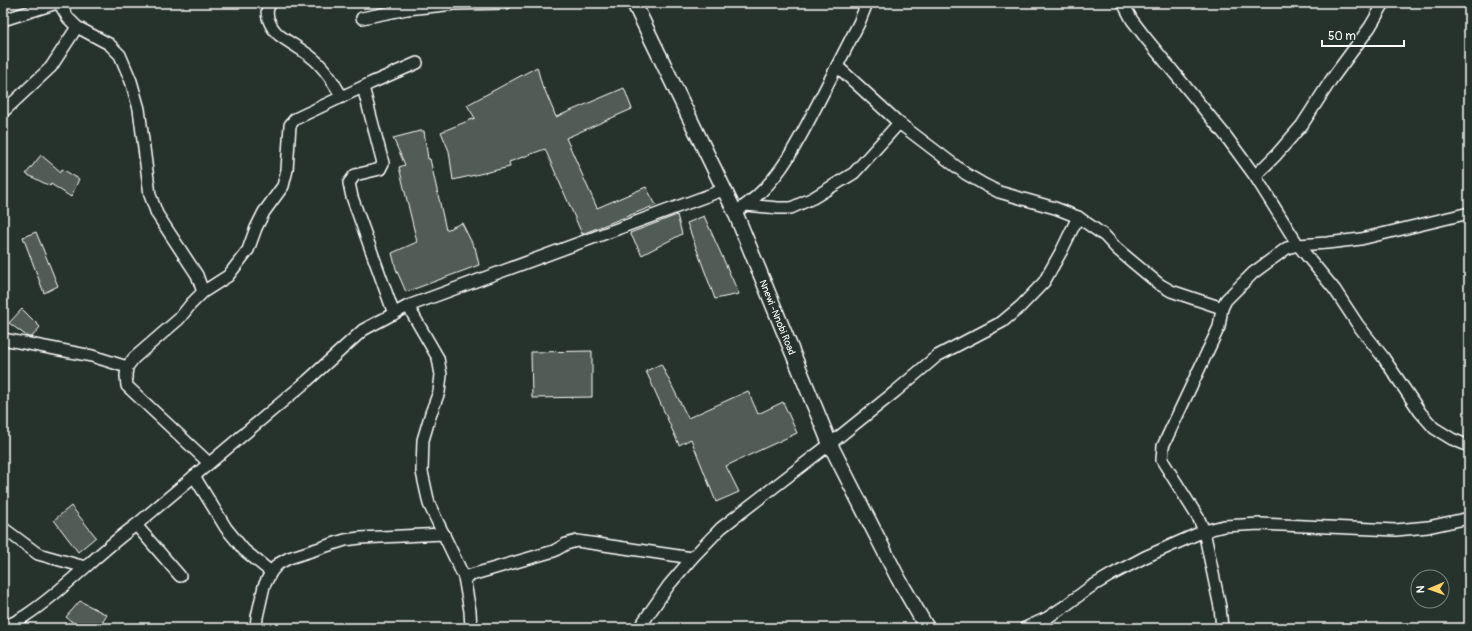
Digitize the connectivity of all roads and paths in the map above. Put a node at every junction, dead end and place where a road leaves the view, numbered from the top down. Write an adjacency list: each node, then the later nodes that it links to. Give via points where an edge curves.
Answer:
1 (58, 3): 9 (street); 10 (street)
2 (271, 3): 14 (street, via 267,13 279,34 318,62 331,77)
3 (506, 3): 8 (street, via 454,4 407,9)
4 (634, 3): 18 (main road, Nnewi -Nnobi Road)
5 (867, 3): 12 (street)
6 (1123, 3): 17 (street, via 1132,20)
7 (1384, 3): 17 (street, via 1302,125)
8 (362, 18)
9 (3, 20)
10 (77, 27): 15 (street, via 50,67); 23 (street, via 109,44 120,55 139,110 152,201 157,214 197,275)
11 (417, 63): 13 (street)
12 (837, 66): 16 (street); 19 (street, via 777,174 759,195)
13 (363, 87): 14 (street); 26 (street, via 383,163 380,169 355,175 349,183)
14 (342, 97): 23 (street, via 295,119 290,125 287,170 283,186 264,212 248,250 228,276)
15 (3, 112)
16 (899, 123): 19 (street, via 854,172 813,198 791,208); 21 (street, via 985,186)
17 (1255, 176): 22 (street)
18 (723, 190): 19 (main road, Nnewi -Nnobi Road); 24 (street)
19 (740, 208): 29 (main road, Nnewi -Nnobi Road)
20 (1469, 213): 22 (street, via 1361,239)
21 (1078, 217): 25 (street, via 1105,236 1159,284 1171,291); 29 (street, via 1044,282 1020,307 1002,322 937,356)
22 (1298, 245): 25 (street, via 1287,248 1253,273 1226,300); 30 (street, via 1335,290 1420,412 1434,428)
23 (203, 292): 28 (street)
24 (408, 306): 26 (street); 37 (street, via 438,358 441,375 439,392 422,440 422,472 430,504)
25 (1222, 308): 36 (street, via 1219,326 1163,446 1162,454 1162,460)
26 (394, 314): 31 (street, via 363,330)
27 (3, 339): 28 (street, via 92,356)
28 (127, 367): 31 (street, via 127,386)
29 (830, 444): 38 (street, via 720,528); 47 (main road, Nnewi -Nnobi Road, via 898,578)
30 (1469, 446)
31 (209, 464): 32 (street)
32 (194, 476): 34 (street); 40 (street, via 226,528 244,550)
33 (1469, 518): 36 (street, via 1428,527 1396,530 1260,524 1224,526)
34 (136, 525): 39 (street); 41 (street)
35 (3, 528): 39 (street, via 38,554)
36 (1204, 531): 48 (street, via 1111,575 1047,618); 49 (street)
37 (444, 534): 40 (street, via 345,540 289,558 278,564); 42 (street)
38 (692, 558): 42 (street, via 577,541 554,551); 46 (street, via 669,585)
39 (85, 567): 43 (street, via 24,617)
40 (271, 572): 44 (street, via 264,586)
41 (180, 576)
42 (464, 577): 45 (street)
43 (3, 628)
44 (256, 628)
45 (471, 628)
46 (639, 628)
47 (927, 628)
48 (1025, 628)
49 (1222, 628)

